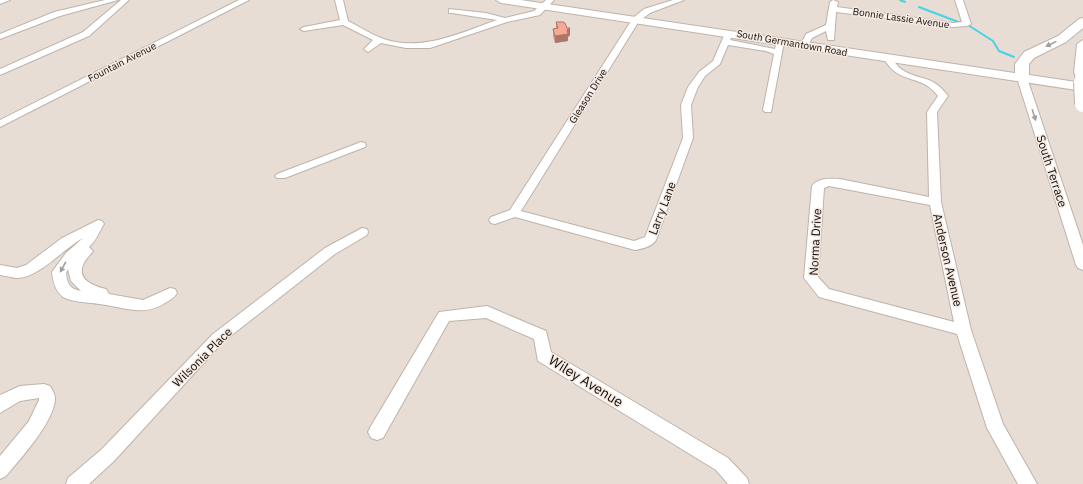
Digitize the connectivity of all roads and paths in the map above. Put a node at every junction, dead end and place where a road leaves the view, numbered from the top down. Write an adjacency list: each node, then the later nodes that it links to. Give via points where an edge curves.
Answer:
1 (6, 0): 10 (street)
2 (114, 0): 20 (street, via 57,14)
3 (125, 0): 31 (street, via 86,34)
4 (245, 0): 36 (street, Fountain Avenue)
5 (339, 0): 16 (street)
6 (501, 0): 11 (main road, South Germantown Road)
7 (680, 0): 15 (street, Gleason Drive, via 646,11)
8 (834, 0): 12 (street)
9 (959, 0): 12 (street, Bonnie Lassie Avenue, via 967,24 964,25)
10 (0, 2)
11 (548, 3): 14 (street, via 538,13); 15 (main road, South Germantown Road)
12 (833, 9): 18 (street)
13 (452, 10): 14 (street)
14 (505, 20): 24 (street, via 436,44 420,46)
15 (636, 20): 21 (main road, South Germantown Road); 40 (street, Gleason Drive)
16 (344, 22): 19 (street); 23 (street)
17 (1083, 22): 32 (highway, one-way to 32, via 1062,38 1029,55 1022,64)
18 (830, 26): 22 (street); 26 (street, via 809,36)
19 (304, 29)
20 (0, 37)
21 (727, 37): 27 (main road, South Germantown Road); 40 (street, Larry Lane, via 717,62 702,74 693,87 686,105 688,138 650,240 634,246)
22 (831, 38)
23 (379, 40): 24 (street); 28 (street)
24 (390, 42): 29 (street)
25 (1083, 44): 33 (highway)
26 (804, 46): 27 (main road, South Germantown Road); 30 (main road, South Germantown Road)
27 (779, 47): 35 (street)
28 (368, 49)
29 (379, 51)
30 (888, 59): 32 (main road, South Germantown Road); 39 (street, Anderson Avenue, via 892,69 933,84 943,96 932,112)
31 (0, 72)
32 (1022, 78): 33 (main road, South Germantown Road); 43 (street, South Terrace, one-way to 43)
33 (1082, 80): 34 (highway, bridge)
34 (1083, 104)
35 (768, 110)
36 (0, 124)
37 (361, 145): 38 (street)
38 (281, 176)
39 (935, 202): 46 (street, Anderson Avenue); 46 (street, Norma Drive, via 840,183 828,182 818,186 811,278 824,293)
40 (514, 213): 41 (street)
41 (495, 220)
42 (362, 232): 50 (street, Wilsonia Place, via 330,251 218,338 108,454)
43 (1083, 265)
44 (0, 270): 45 (street, via 17,273 28,271 67,241 98,224 97,229 90,234 89,240 59,272 61,286 67,292 83,298 103,298 137,306 149,305)
45 (170, 294)
46 (964, 330): 52 (street, Anderson Avenue, via 996,428)
47 (0, 406): 49 (street, via 7,398 22,392 44,391 48,398 29,434)
48 (377, 432): 51 (street, Wiley Avenue, via 444,316 487,312 541,335 544,356 722,464)
49 (0, 470)
50 (75, 484)
51 (740, 484)
52 (1028, 484)

